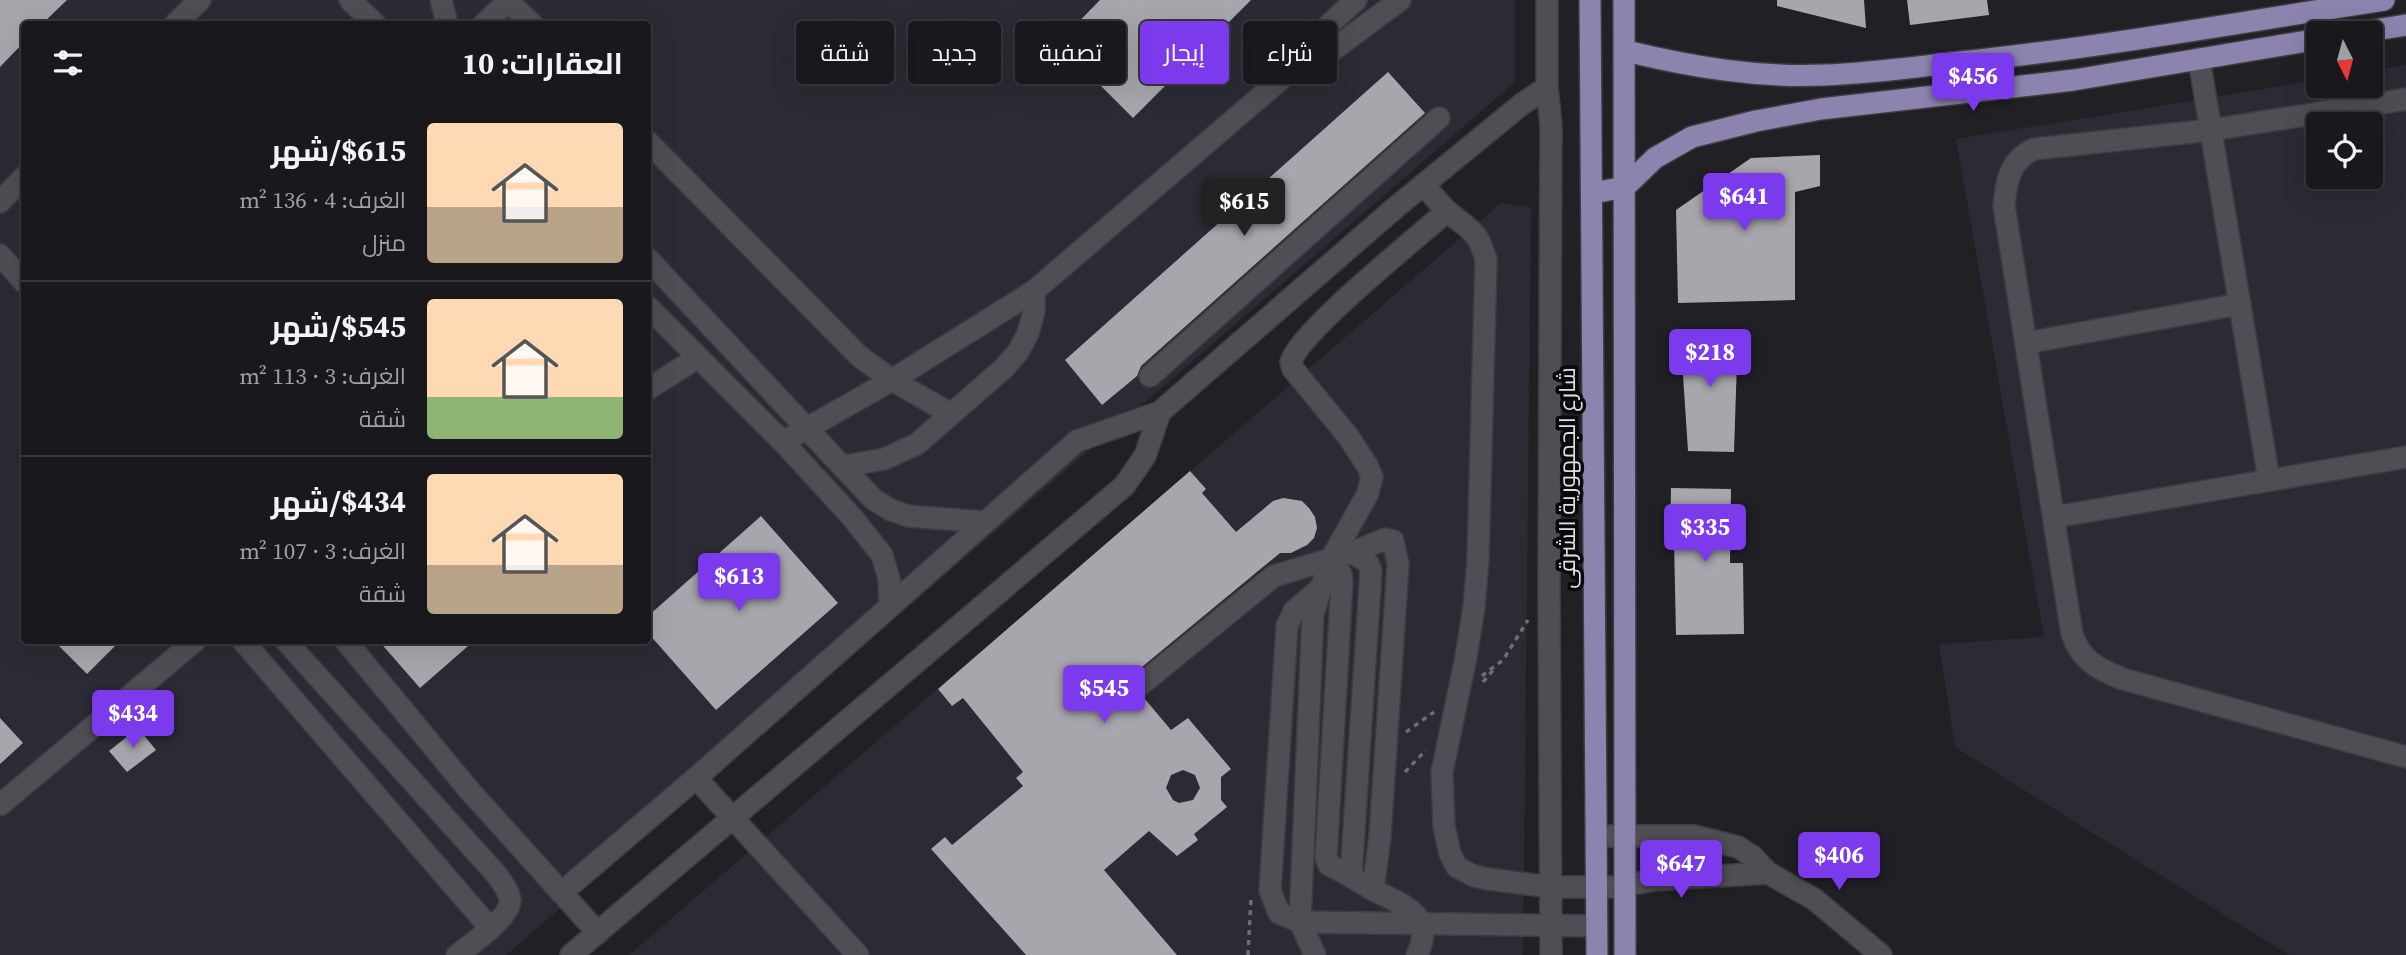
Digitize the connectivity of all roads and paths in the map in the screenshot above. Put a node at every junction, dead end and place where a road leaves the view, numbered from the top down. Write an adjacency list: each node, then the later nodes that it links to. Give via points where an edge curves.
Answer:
1 (200, 0): 11 (street)
2 (350, 0): 12 (street)
3 (441, 0): 13 (street)
4 (509, 0): 14 (street); 15 (street)
5 (1356, 0): 16 (street)
6 (1400, 0): 20 (street)
7 (1547, 0): 26 (street)
8 (1590, 0): 35 (main road, شارع الجمهورية الشرقى)
9 (1625, 0): 22 (main road)
10 (2384, 0): 21 (main road)
11 (178, 21)
12 (372, 21)
13 (446, 21)
14 (487, 21)
15 (529, 21)
16 (1333, 21)
17 (2406, 25): 18 (main road)
18 (2384, 28)
19 (2306, 41): 23 (main road)
20 (1337, 46)
21 (2071, 50): 22 (main road, via 1826,75 1725,71); 24 (main road)
22 (1626, 51): 34 (main road)
23 (2199, 59): 24 (main road); 29 (street)
24 (2074, 80): 34 (main road, via 1821,109 1756,121 1676,144)
25 (1275, 84): 43 (street)
26 (1547, 87): 33 (street); 80 (street, via 1551,125)
27 (2406, 99): 29 (street)
28 (1438, 118): 31 (street)
29 (2210, 130): 45 (street); 47 (street, via 2034,149 2015,162 2004,206)
30 (651, 145): 50 (street, via 859,356)
31 (1369, 179): 37 (street); 49 (street)
32 (21, 180): 36 (street)
33 (1423, 185): 37 (street); 38 (street)
34 (1625, 187): 35 (main road); 75 (main road)
35 (1593, 193): 74 (main road, شارع الجمهورية الشرقى)
36 (0, 202)
37 (1395, 208): 41 (street)
38 (1447, 211): 44 (street); 80 (street, via 1474,231 1486,260 1479,560 1466,657 1442,772 1444,826 1457,867 1488,880)
39 (0, 255): 42 (street)
40 (651, 263): 54 (street)
41 (1329, 265): 44 (street, via 1348,272); 52 (street)
42 (21, 279)
43 (1034, 291): 50 (street); 53 (street, via 1034,312 1018,352)
44 (1350, 296): 62 (street, via 1300,344 1291,362 1348,436 1372,477 1367,495)
45 (2240, 304): 47 (street); 58 (street)
46 (651, 310): 48 (street)
47 (2026, 343): 59 (street)
48 (697, 358): 51 (street); 55 (street)
49 (1150, 376)
50 (892, 380): 53 (street); 54 (street)
51 (651, 387)
52 (1160, 412): 60 (street, via 1077,441); 73 (street, via 1145,456 1124,486)
53 (951, 414): 57 (street, via 901,453)
54 (808, 429): 55 (street); 57 (street)
55 (783, 442): 64 (street, via 882,555)
56 (2406, 457): 58 (street)
57 (844, 466): 60 (street, via 873,499 891,510 908,516)
58 (2269, 480): 59 (street)
59 (2054, 517): 70 (street, via 2072,634 2080,653 2098,670)
60 (985, 522): 64 (street)
61 (1351, 553): 62 (street); 77 (street, via 1370,564 1371,570); 81 (street, via 1385,539 1393,541 1398,564)
62 (1330, 561): 63 (street); 69 (street, via 1275,576); 77 (street, via 1342,582 1326,857 1329,865)
63 (1321, 589): 84 (street, via 1314,613); 84 (street, via 1294,611 1287,626 1272,859 1270,891 1275,905 1279,913)
64 (890, 606): 71 (street)
65 (191, 644): 72 (street)
66 (245, 644): 88 (street)
67 (289, 644): 88 (street, via 497,875 507,890 509,906)
68 (348, 644): 82 (street)
69 (1139, 686)
70 (2406, 757)
71 (696, 778): 73 (street); 82 (street)
72 (0, 805)
73 (733, 816): 89 (street); 92 (street)
74 (1596, 836): 75 (street); 79 (main road, شارع الجمهورية الشرقى)
75 (1624, 836): 76 (street, via 1717,840 1752,856); 78 (main road)
76 (1768, 873): 78 (street); 99 (street, via 1814,899)
77 (1351, 875): 81 (street)
78 (1625, 885): 79 (street); 98 (main road)
79 (1597, 886): 80 (street); 87 (main road, شارع الجمهورية الشرقى)
80 (1551, 887): 86 (street)
81 (1373, 890): 85 (street, via 1413,910)
82 (561, 893): 89 (street)
83 (1250, 901): 93 (path)
84 (1300, 922): 85 (street); 94 (street)
85 (1421, 925): 86 (street); 95 (street)
86 (1551, 926): 87 (street); 96 (street)
87 (1597, 926): 97 (main road, شارع الجمهورية الشرقى)
88 (490, 928): 90 (street)
89 (598, 933): 91 (street)
90 (457, 955)
91 (571, 955)
92 (858, 955)
93 (1248, 955)
94 (1315, 955)
95 (1417, 955)
96 (1551, 955)
97 (1597, 955)
98 (1625, 955)
99 (1881, 955)

